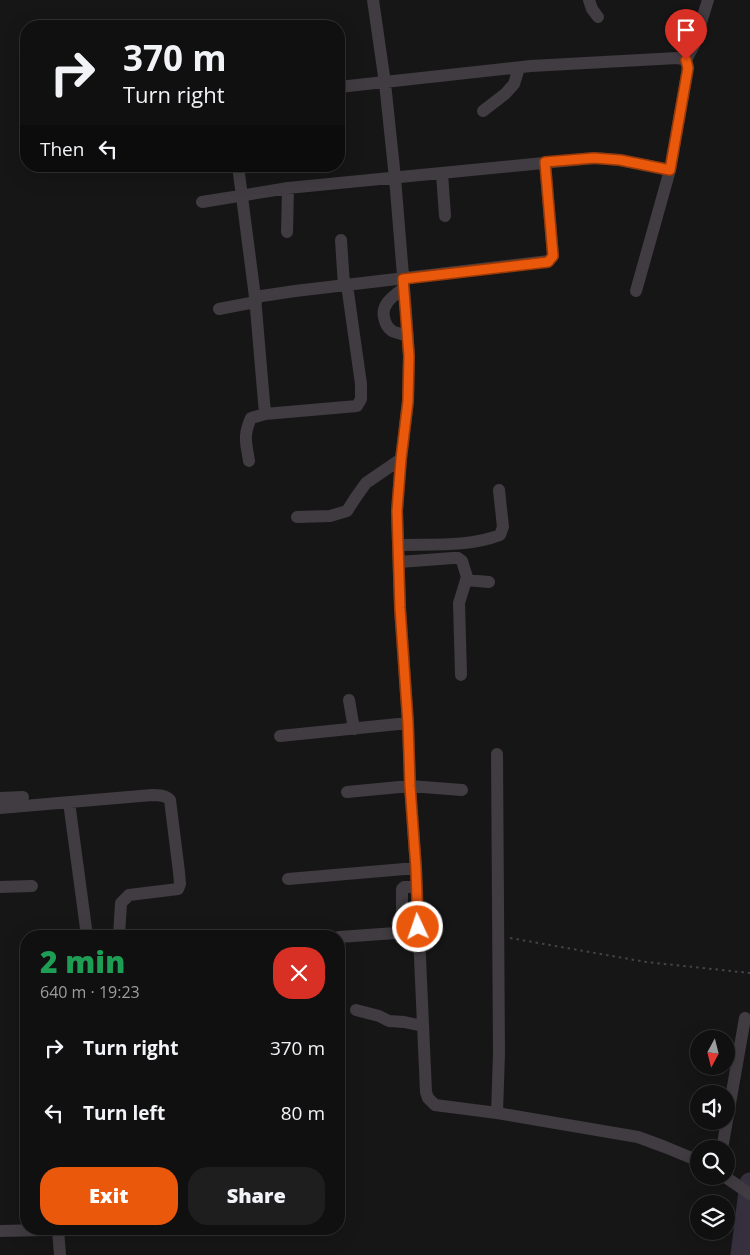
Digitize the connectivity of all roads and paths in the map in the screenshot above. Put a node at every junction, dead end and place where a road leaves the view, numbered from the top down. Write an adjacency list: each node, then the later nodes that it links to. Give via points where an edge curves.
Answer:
1 (373, 0): 7 (street)
2 (589, 0): 4 (street)
3 (708, 0): 5 (street)
4 (598, 17)
5 (686, 60): 6 (street); 11 (street, via 688,68)
6 (519, 68): 7 (street); 9 (street, via 514,84)
7 (385, 83): 8 (street); 14 (street)
8 (345, 87)
9 (483, 111)
10 (545, 162): 11 (street, via 594,158); 13 (street); 21 (street, via 553,256 548,262)
11 (670, 170): 23 (street)
12 (239, 172): 16 (street)
13 (442, 173): 14 (street); 18 (street)
14 (395, 178): 15 (street); 21 (street)
15 (288, 188): 16 (street); 19 (street)
16 (241, 195): 17 (street); 24 (street)
17 (202, 202)
18 (445, 216)
19 (287, 232)
20 (341, 240): 22 (street)
21 (404, 284): 22 (street); 26 (street); 26 (street, via 389,299 383,311 387,327)
22 (346, 285): 24 (street); 27 (street, via 361,384 361,399 357,406)
23 (636, 291)
24 (256, 300): 25 (street); 27 (street)
25 (219, 309)
26 (408, 336): 28 (street, via 408,401)
27 (265, 414): 29 (street, via 251,418 248,426 245,436)
28 (401, 459): 31 (street, via 366,483 347,511 330,516); 32 (street, via 397,511)
29 (250, 461)
30 (499, 490): 32 (street, via 503,527 500,536 466,542)
31 (297, 517)
32 (399, 545): 33 (street)
33 (400, 562): 34 (street, via 458,558 462,561); 38 (street)
34 (466, 580): 35 (street); 36 (street, via 459,603)
35 (488, 582)
36 (460, 675)
37 (349, 700): 39 (street)
38 (408, 723): 39 (street); 42 (street)
39 (354, 729): 40 (street)
40 (280, 736)
41 (496, 754): 62 (street)
42 (410, 786): 43 (street); 44 (street); 49 (street)
43 (462, 790)
44 (346, 792)
45 (23, 797): 46 (street)
46 (0, 798)
47 (69, 802): 48 (street); 54 (street); 55 (street, via 152,795 170,800 180,886 178,890 129,895 121,903)
48 (0, 808)
49 (416, 868): 50 (street); 53 (street)
50 (288, 879)
51 (32, 886): 52 (street)
52 (0, 887)
53 (416, 887): 56 (street, via 402,889 402,926 396,934); 61 (street)
54 (86, 930)
55 (119, 930)
56 (345, 937)
57 (508, 937): 58 (path, via 646,962)
58 (750, 973)
59 (356, 1010): 61 (street, via 389,1022)
60 (745, 1018): 63 (street)
61 (423, 1026): 62 (street, via 426,1092 431,1102)
62 (497, 1113): 64 (street, via 638,1138)
63 (724, 1140)
64 (690, 1157)
65 (735, 1184): 66 (street)
66 (750, 1194)
67 (0, 1231): 68 (street)
68 (20, 1231)
69 (58, 1235): 70 (street)
70 (60, 1255)

